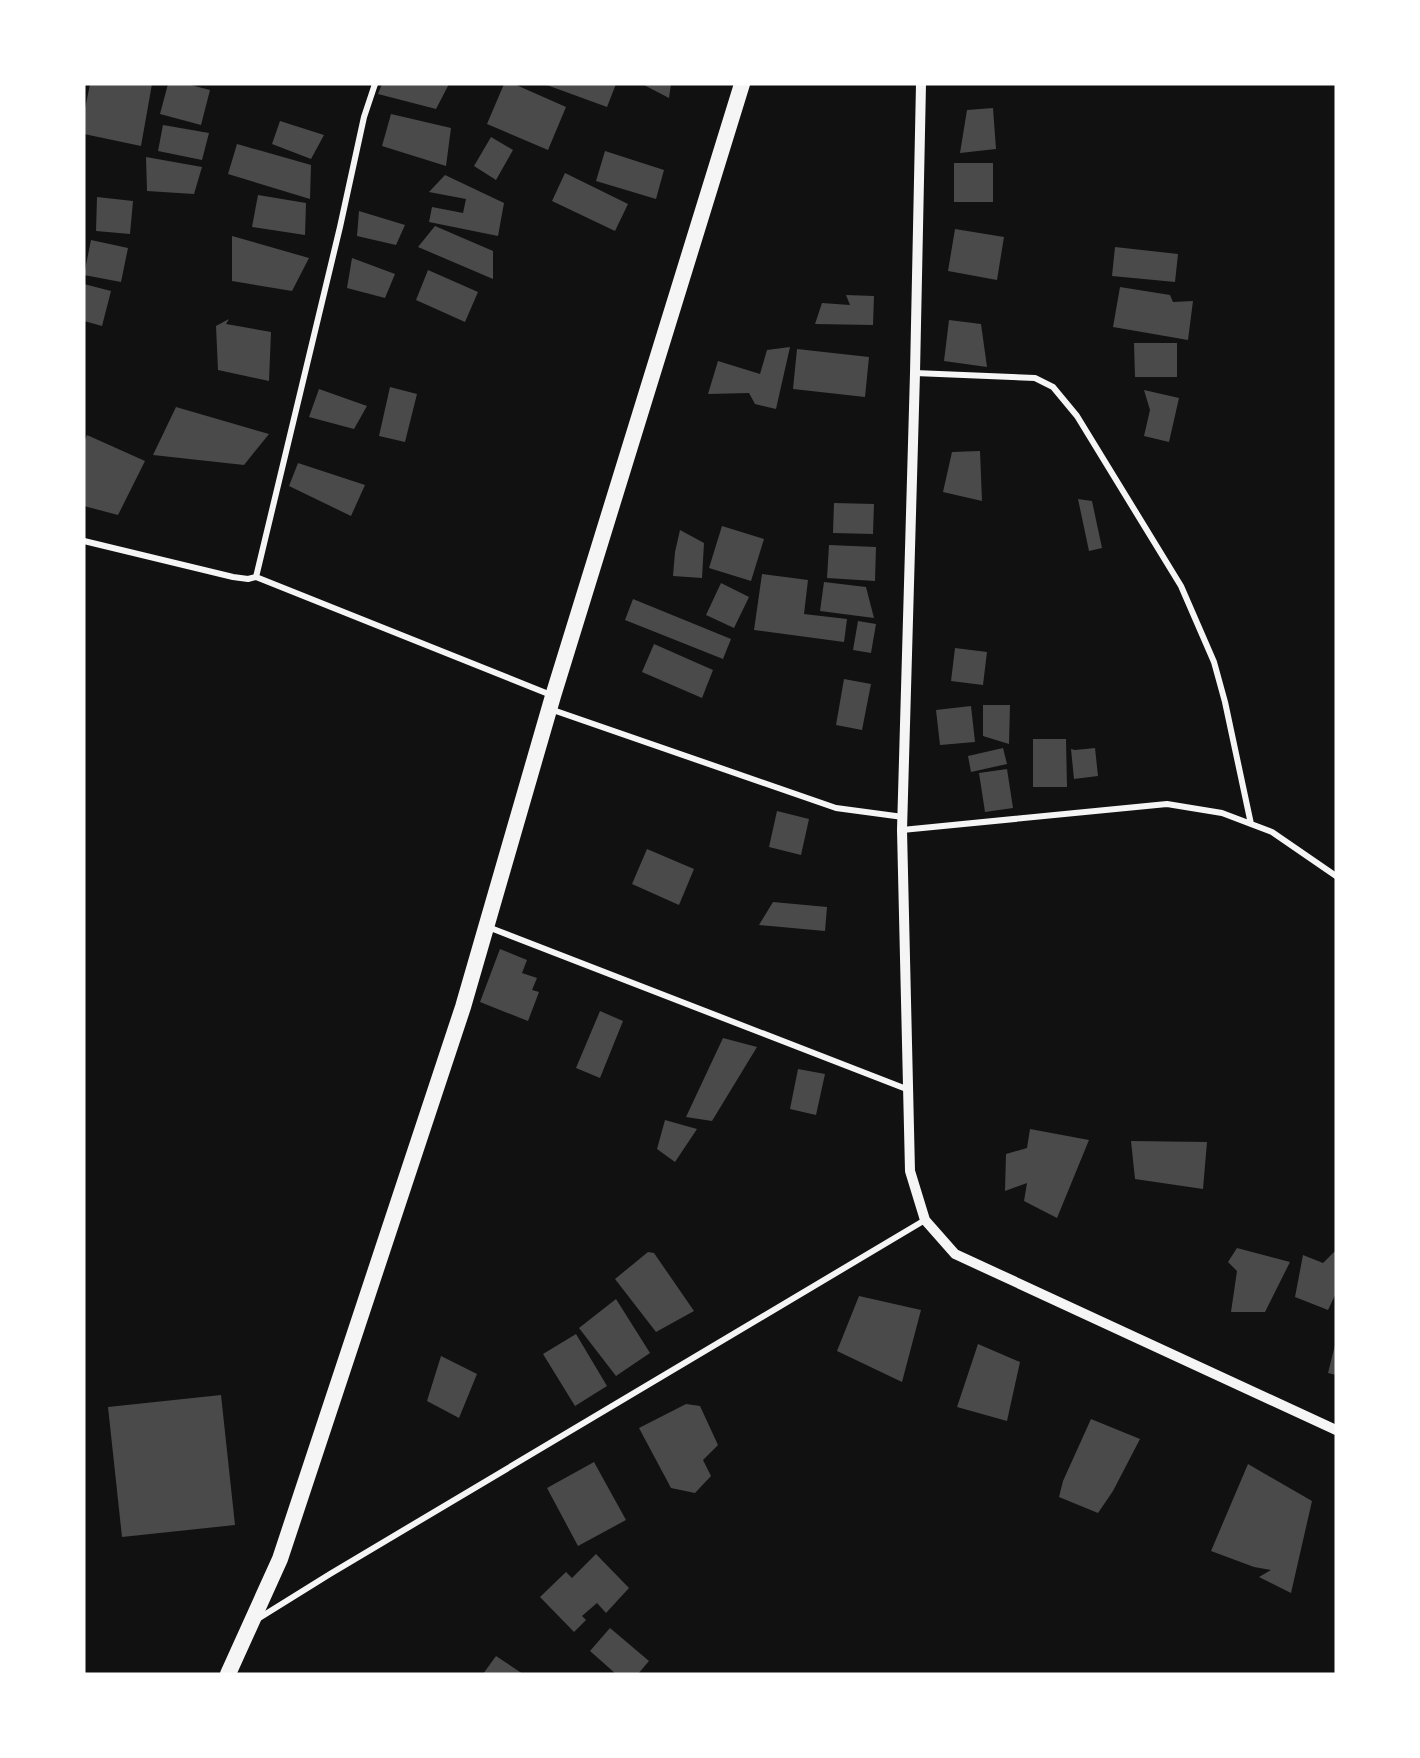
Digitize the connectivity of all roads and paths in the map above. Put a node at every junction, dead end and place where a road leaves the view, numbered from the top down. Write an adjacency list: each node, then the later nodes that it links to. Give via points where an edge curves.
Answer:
1 (375, 84): 6 (street)
2 (742, 84): 7 (highway)
3 (921, 84): 4 (street)
4 (915, 373): 8 (street); 9 (street, via 1035,378 1053,387 1077,416 1181,586 1198,623 1222,692)
5 (84, 541): 6 (street)
6 (256, 578): 7 (street)
7 (551, 702): 8 (street, via 836,808); 12 (highway)
8 (903, 817): 10 (street)
9 (1251, 824): 10 (street, via 1222,813 1167,804); 11 (street, via 1272,831)
10 (902, 830): 13 (street)
11 (1336, 876)
12 (487, 927): 13 (street); 16 (highway, via 280,1559)
13 (909, 1090): 14 (street, via 910,1171)
14 (925, 1220): 15 (street, via 955,1254); 16 (street)
15 (1336, 1430)
16 (251, 1624): 17 (highway)
17 (228, 1674)

